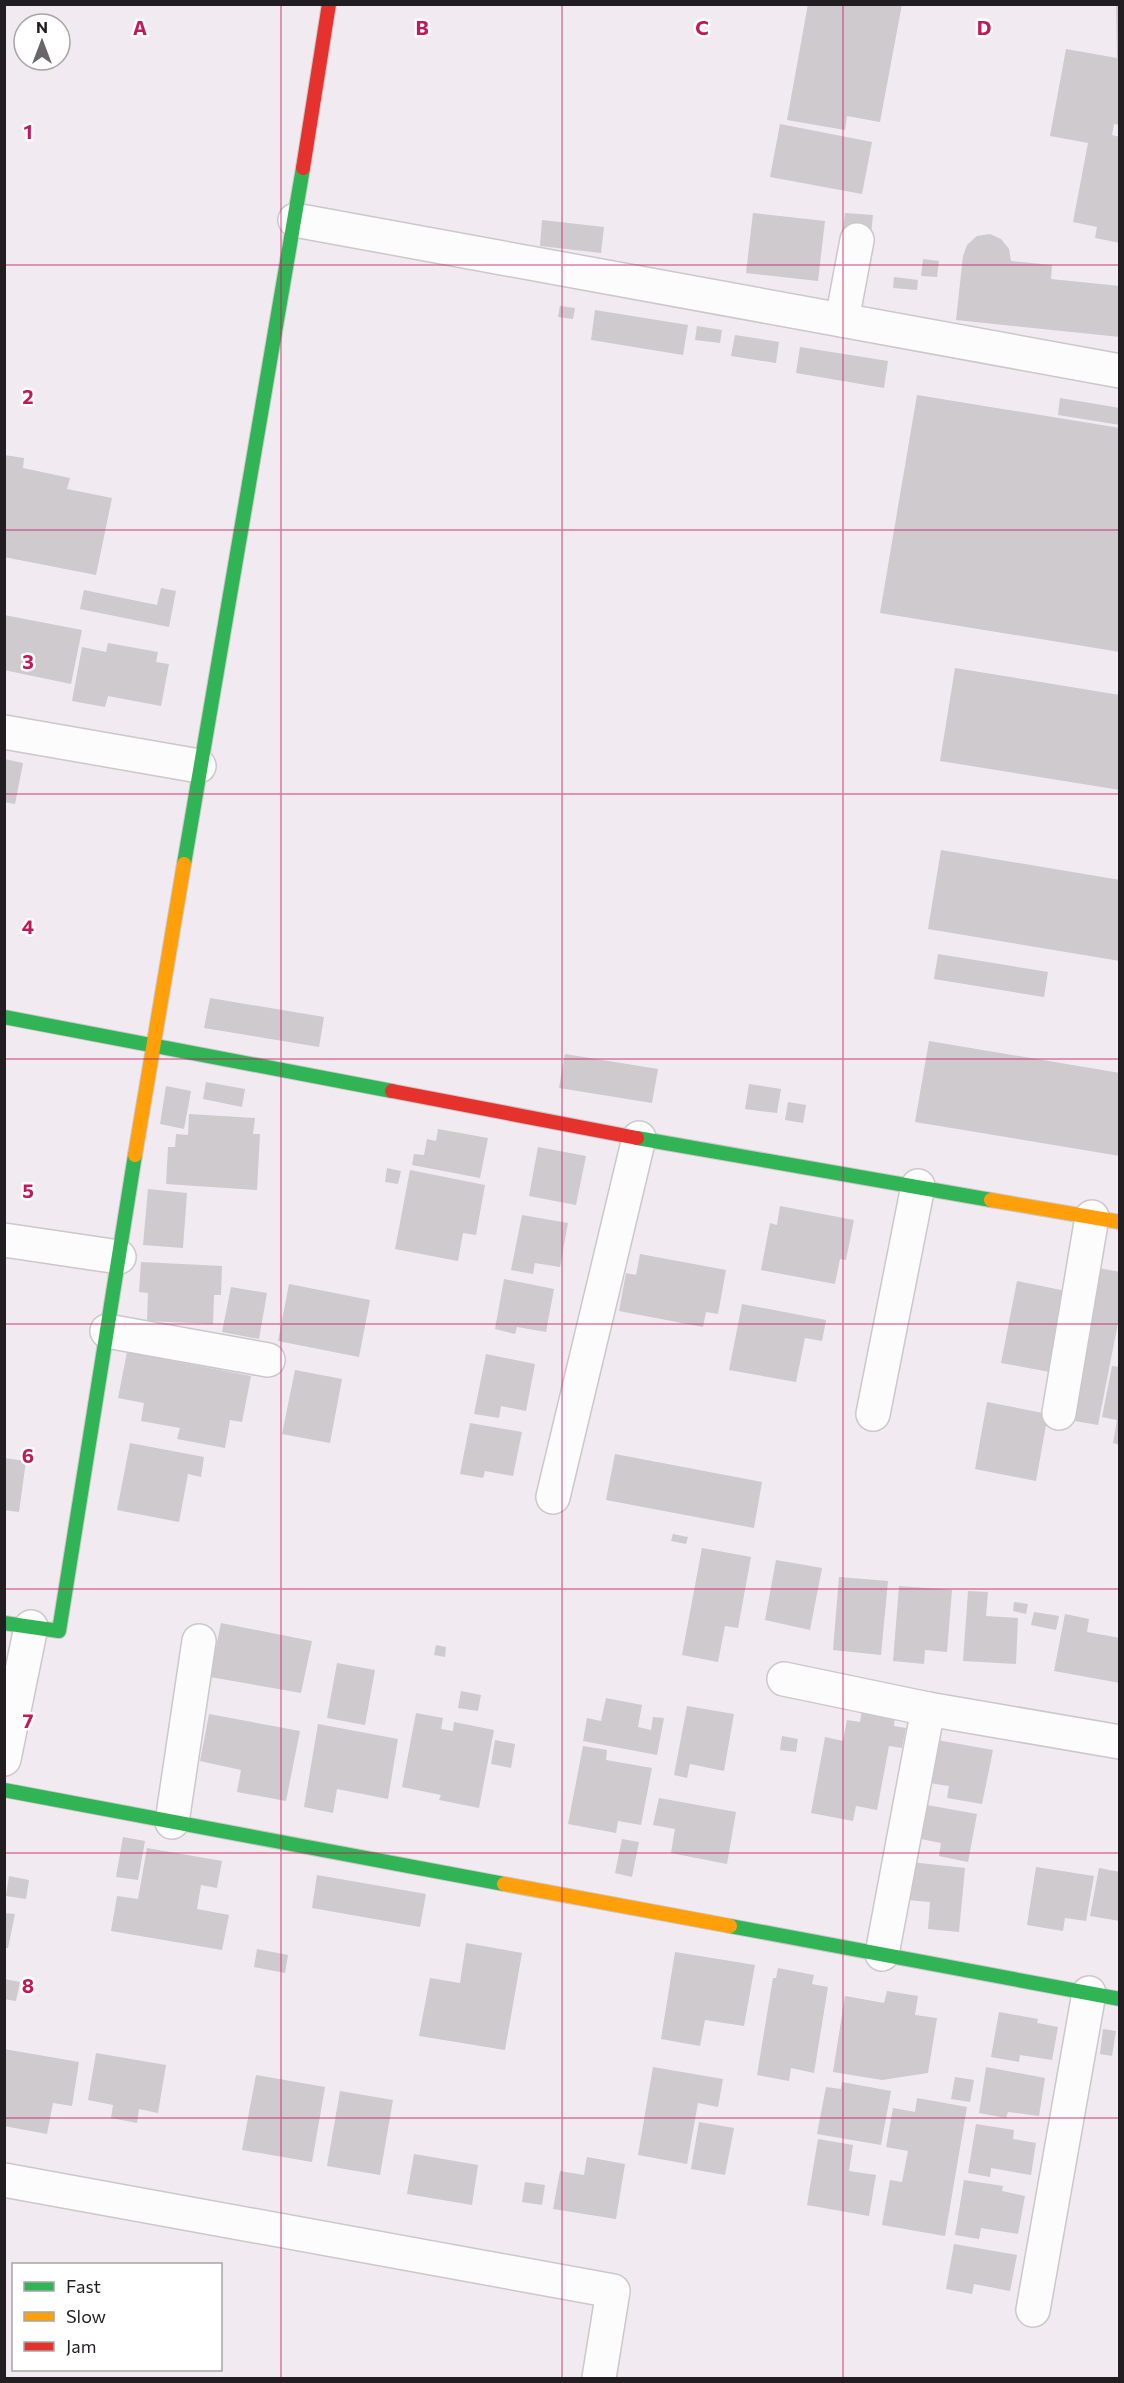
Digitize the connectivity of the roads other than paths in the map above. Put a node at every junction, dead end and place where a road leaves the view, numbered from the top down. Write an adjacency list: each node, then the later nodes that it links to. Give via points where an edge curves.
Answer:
1 (329, 4): 2 (street)
2 (296, 220): 4 (street); 7 (street)
3 (857, 240): 4 (street)
4 (842, 320): 5 (street)
5 (1119, 371)
6 (4, 732): 7 (street)
7 (199, 766): 9 (street)
8 (4, 1017): 9 (street)
9 (152, 1047): 10 (street); 14 (street)
10 (639, 1138): 11 (street); 19 (street)
11 (918, 1186): 12 (street); 17 (street)
12 (1106, 1219): 18 (street)
13 (4, 1240): 14 (street)
14 (119, 1257): 15 (street)
15 (107, 1331): 16 (street); 20 (street, via 59,1631)
16 (268, 1360)
17 (873, 1413)
18 (1059, 1413)
19 (553, 1497)
20 (18, 1625): 25 (street)
21 (199, 1641): 27 (street)
22 (784, 1679): 23 (street)
23 (928, 1709): 24 (street); 28 (street)
24 (1119, 1742)
25 (4, 1759)
26 (4, 1790): 27 (street)
27 (172, 1822): 28 (street)
28 (882, 1954): 29 (street)
29 (1104, 1996): 31 (street)
30 (4, 2180): 32 (street, via 613,2291)
31 (1033, 2310)
32 (599, 2379)

